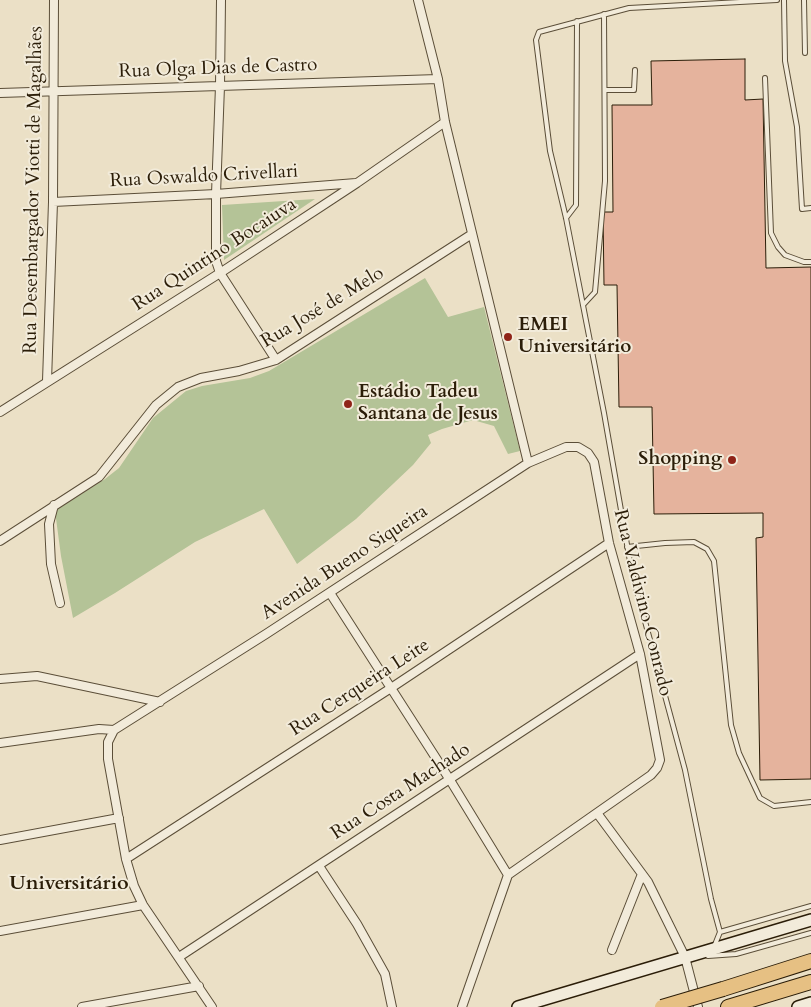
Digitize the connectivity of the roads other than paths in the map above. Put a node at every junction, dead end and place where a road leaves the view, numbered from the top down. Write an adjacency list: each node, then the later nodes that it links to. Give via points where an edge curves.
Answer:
1 (54, 0): 15 (street, Rua Desembargador Viotti de Magalhães)
2 (221, 0): 13 (street)
3 (418, 0): 12 (street)
4 (777, 0): 7 (lane, via 629,8)
5 (784, 0): 21 (lane, via 785,61 797,127 802,209)
6 (804, 0): 9 (lane)
7 (604, 14): 8 (lane); 14 (lane)
8 (577, 21): 22 (lane, via 576,205); 22 (lane, via 538,32 536,40 550,151)
9 (805, 53)
10 (635, 70): 14 (lane, via 634,90)
11 (765, 78): 24 (lane, via 771,233 785,256)
12 (438, 79): 13 (street, Rua Olga Dias de Castro); 17 (street)
13 (220, 86): 15 (street, Rua Olga Dias de Castro); 19 (street)
14 (605, 90): 26 (lane, via 605,181 595,292)
15 (54, 91): 16 (street, Rua Olga Dias de Castro); 20 (street, Rua Desembargador Viotti de Magalhães)
16 (0, 93)
17 (445, 122): 18 (street, Rua Quintino Bocaiuva); 23 (street)
18 (357, 183): 19 (street, Rua Oswaldo Crivellari); 25 (street, Rua Quintino Bocaiuva)
19 (216, 194): 20 (street, Rua Oswaldo Crivellari); 25 (street, via 216,261)
20 (53, 202): 28 (street, Rua Desembargador Viotti de Magalhães)
21 (811, 208)
22 (566, 218): 26 (lane)
23 (472, 234): 27 (street, Rua José de Melo); 31 (street)
24 (811, 262)
25 (220, 272): 27 (street); 28 (street, Rua Quintino Bocaiuva)
26 (583, 305): 35 (lane)
27 (276, 360): 32 (street, Rua José de Melo, via 201,378 178,387 156,405 99,477)
28 (47, 381): 29 (street, Rua Quintino Bocaiuva)
29 (0, 412)
30 (594, 462): 31 (street, Avenida Bueno Siqueira, via 578,447 566,448); 34 (street, Rua Valdivino Conrado)
31 (528, 463): 36 (street, Avenida Bueno Siqueira)
32 (54, 505): 33 (street, Rua José de Melo); 37 (street, via 49,524 51,564)
33 (0, 541)
34 (609, 543): 38 (street, Rua Valdivino Conrado); 40 (street, Rua Cerqueira Leite)
35 (627, 547): 45 (lane, via 694,542 707,549 714,561 730,725 739,753 760,798 774,806); 57 (lane, via 685,770)
36 (330, 593): 40 (street); 41 (street, Avenida Bueno Siqueira)
37 (60, 603)
38 (640, 654): 44 (street, Rua Costa Machado); 46 (street, Rua Valdivino Conrado, via 660,760 651,775)
39 (0, 679): 41 (street, via 37,676)
40 (391, 688): 44 (street); 49 (street, Rua Cerqueira Leite)
41 (160, 702): 42 (street, Avenida Bueno Siqueira)
42 (114, 730): 43 (street, via 99,729); 47 (street, via 108,742 108,759)
43 (0, 743)
44 (450, 780): 50 (street, Rua Costa Machado); 52 (street)
45 (811, 802)
46 (597, 813): 51 (street); 52 (street)
47 (119, 818): 48 (street); 49 (street)
48 (0, 840)
49 (126, 858): 53 (street)
50 (318, 866): 61 (street, Rua Costa Machado); 69 (street, via 357,924 384,974)
51 (642, 874): 59 (street); 62 (street)
52 (508, 875): 70 (street)
53 (143, 905): 56 (street); 61 (street)
54 (811, 906): 57 (lane)
55 (811, 920): 60 (main road)
56 (0, 931)
57 (720, 932): 60 (lane)
58 (811, 933): 62 (lane, via 736,954)
59 (612, 950)
60 (712, 950): 62 (main road)
61 (179, 957): 65 (street)
62 (686, 958): 71 (main road); 73 (street)
63 (811, 962): 72 (highway, bridge)
64 (811, 982): 74 (highway)
65 (199, 986): 67 (street); 68 (street)
66 (811, 1003): 75 (main road)
67 (82, 1007)
68 (212, 1007)
69 (392, 1007)
70 (462, 1007)
71 (518, 1007)
72 (662, 1007)
73 (698, 1007)
74 (729, 1007)
75 (798, 1007)

